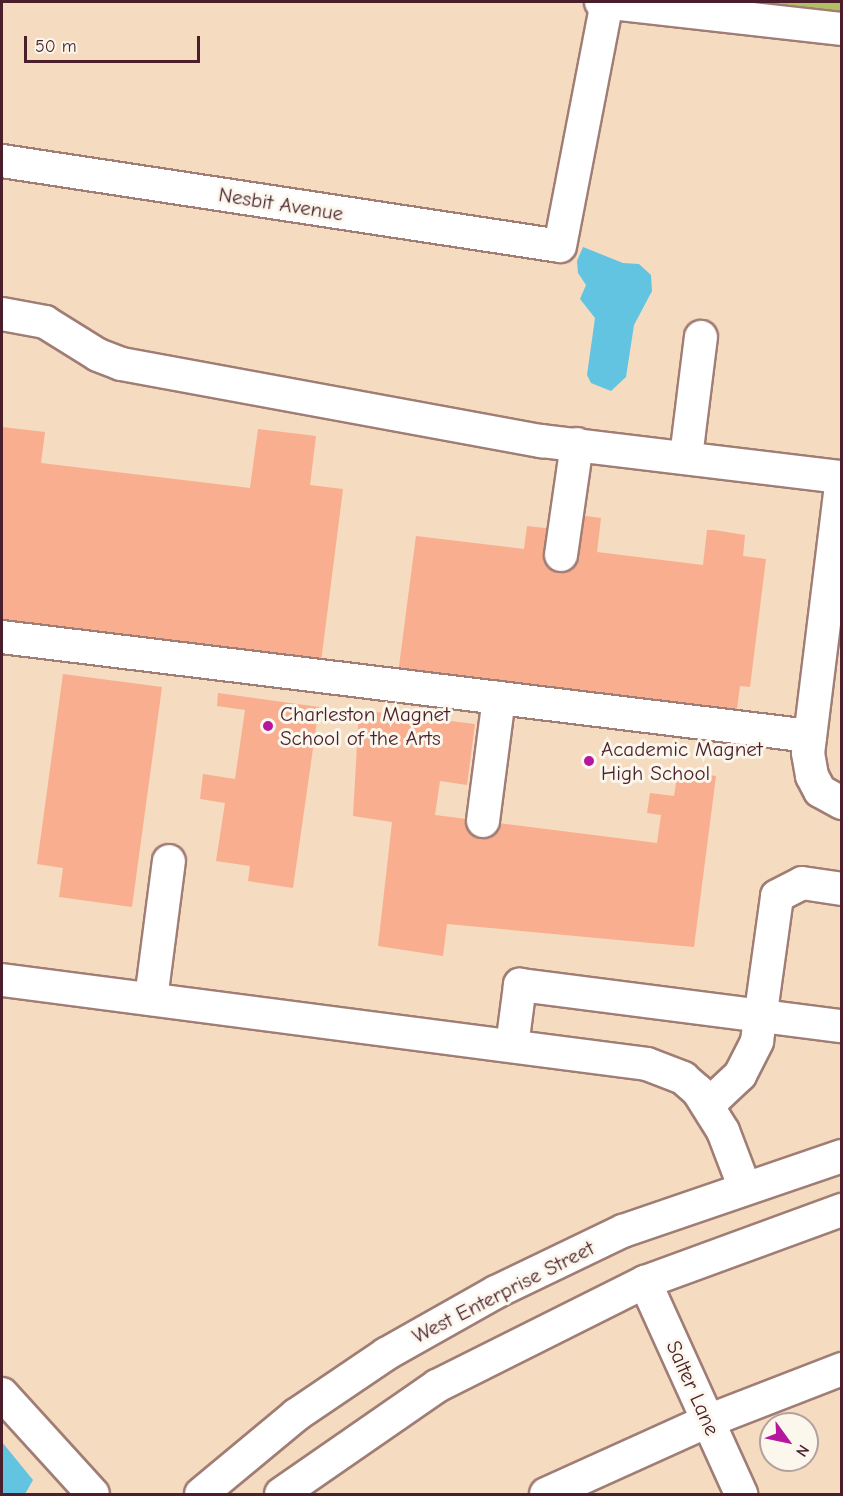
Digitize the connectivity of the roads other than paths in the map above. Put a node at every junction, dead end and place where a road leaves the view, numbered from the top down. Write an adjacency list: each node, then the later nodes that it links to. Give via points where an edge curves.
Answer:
1 (604, 2): 2 (street); 3 (street, Nesbit Avenue, via 560,246)
2 (842, 29)
3 (2, 161)
4 (2, 314): 6 (street, via 45,322 98,355 121,364 542,441)
5 (701, 337): 7 (street)
6 (577, 444): 7 (street); 9 (street)
7 (686, 458): 8 (street)
8 (841, 477): 12 (street)
9 (561, 555)
10 (2, 637): 11 (street)
11 (499, 698): 12 (street); 14 (street)
12 (810, 736): 13 (street, via 812,776 820,791)
13 (842, 803)
14 (483, 821)
15 (169, 861): 18 (street)
16 (842, 889): 19 (street, via 802,883 777,896)
17 (2, 980): 18 (street)
18 (152, 999): 21 (street)
19 (760, 1018): 20 (street); 21 (street, via 520,985); 22 (street, via 752,1056 727,1090)
20 (842, 1026)
21 (512, 1046): 22 (street, via 647,1064 683,1078)
22 (708, 1105): 24 (street, via 723,1131)
23 (842, 1156): 24 (street, West Enterprise Street)
24 (744, 1186): 31 (street, West Enterprise Street, via 622,1231 496,1292 386,1354 296,1416)
25 (842, 1210): 26 (street)
26 (645, 1282): 29 (street, Salter Lane); 32 (street, via 437,1386)
27 (842, 1369): 29 (street)
28 (2, 1394): 30 (street)
29 (708, 1421): 33 (street); 34 (street, Salter Lane)
30 (93, 1494)
31 (201, 1494)
32 (281, 1494)
33 (546, 1494)
34 (741, 1494)

